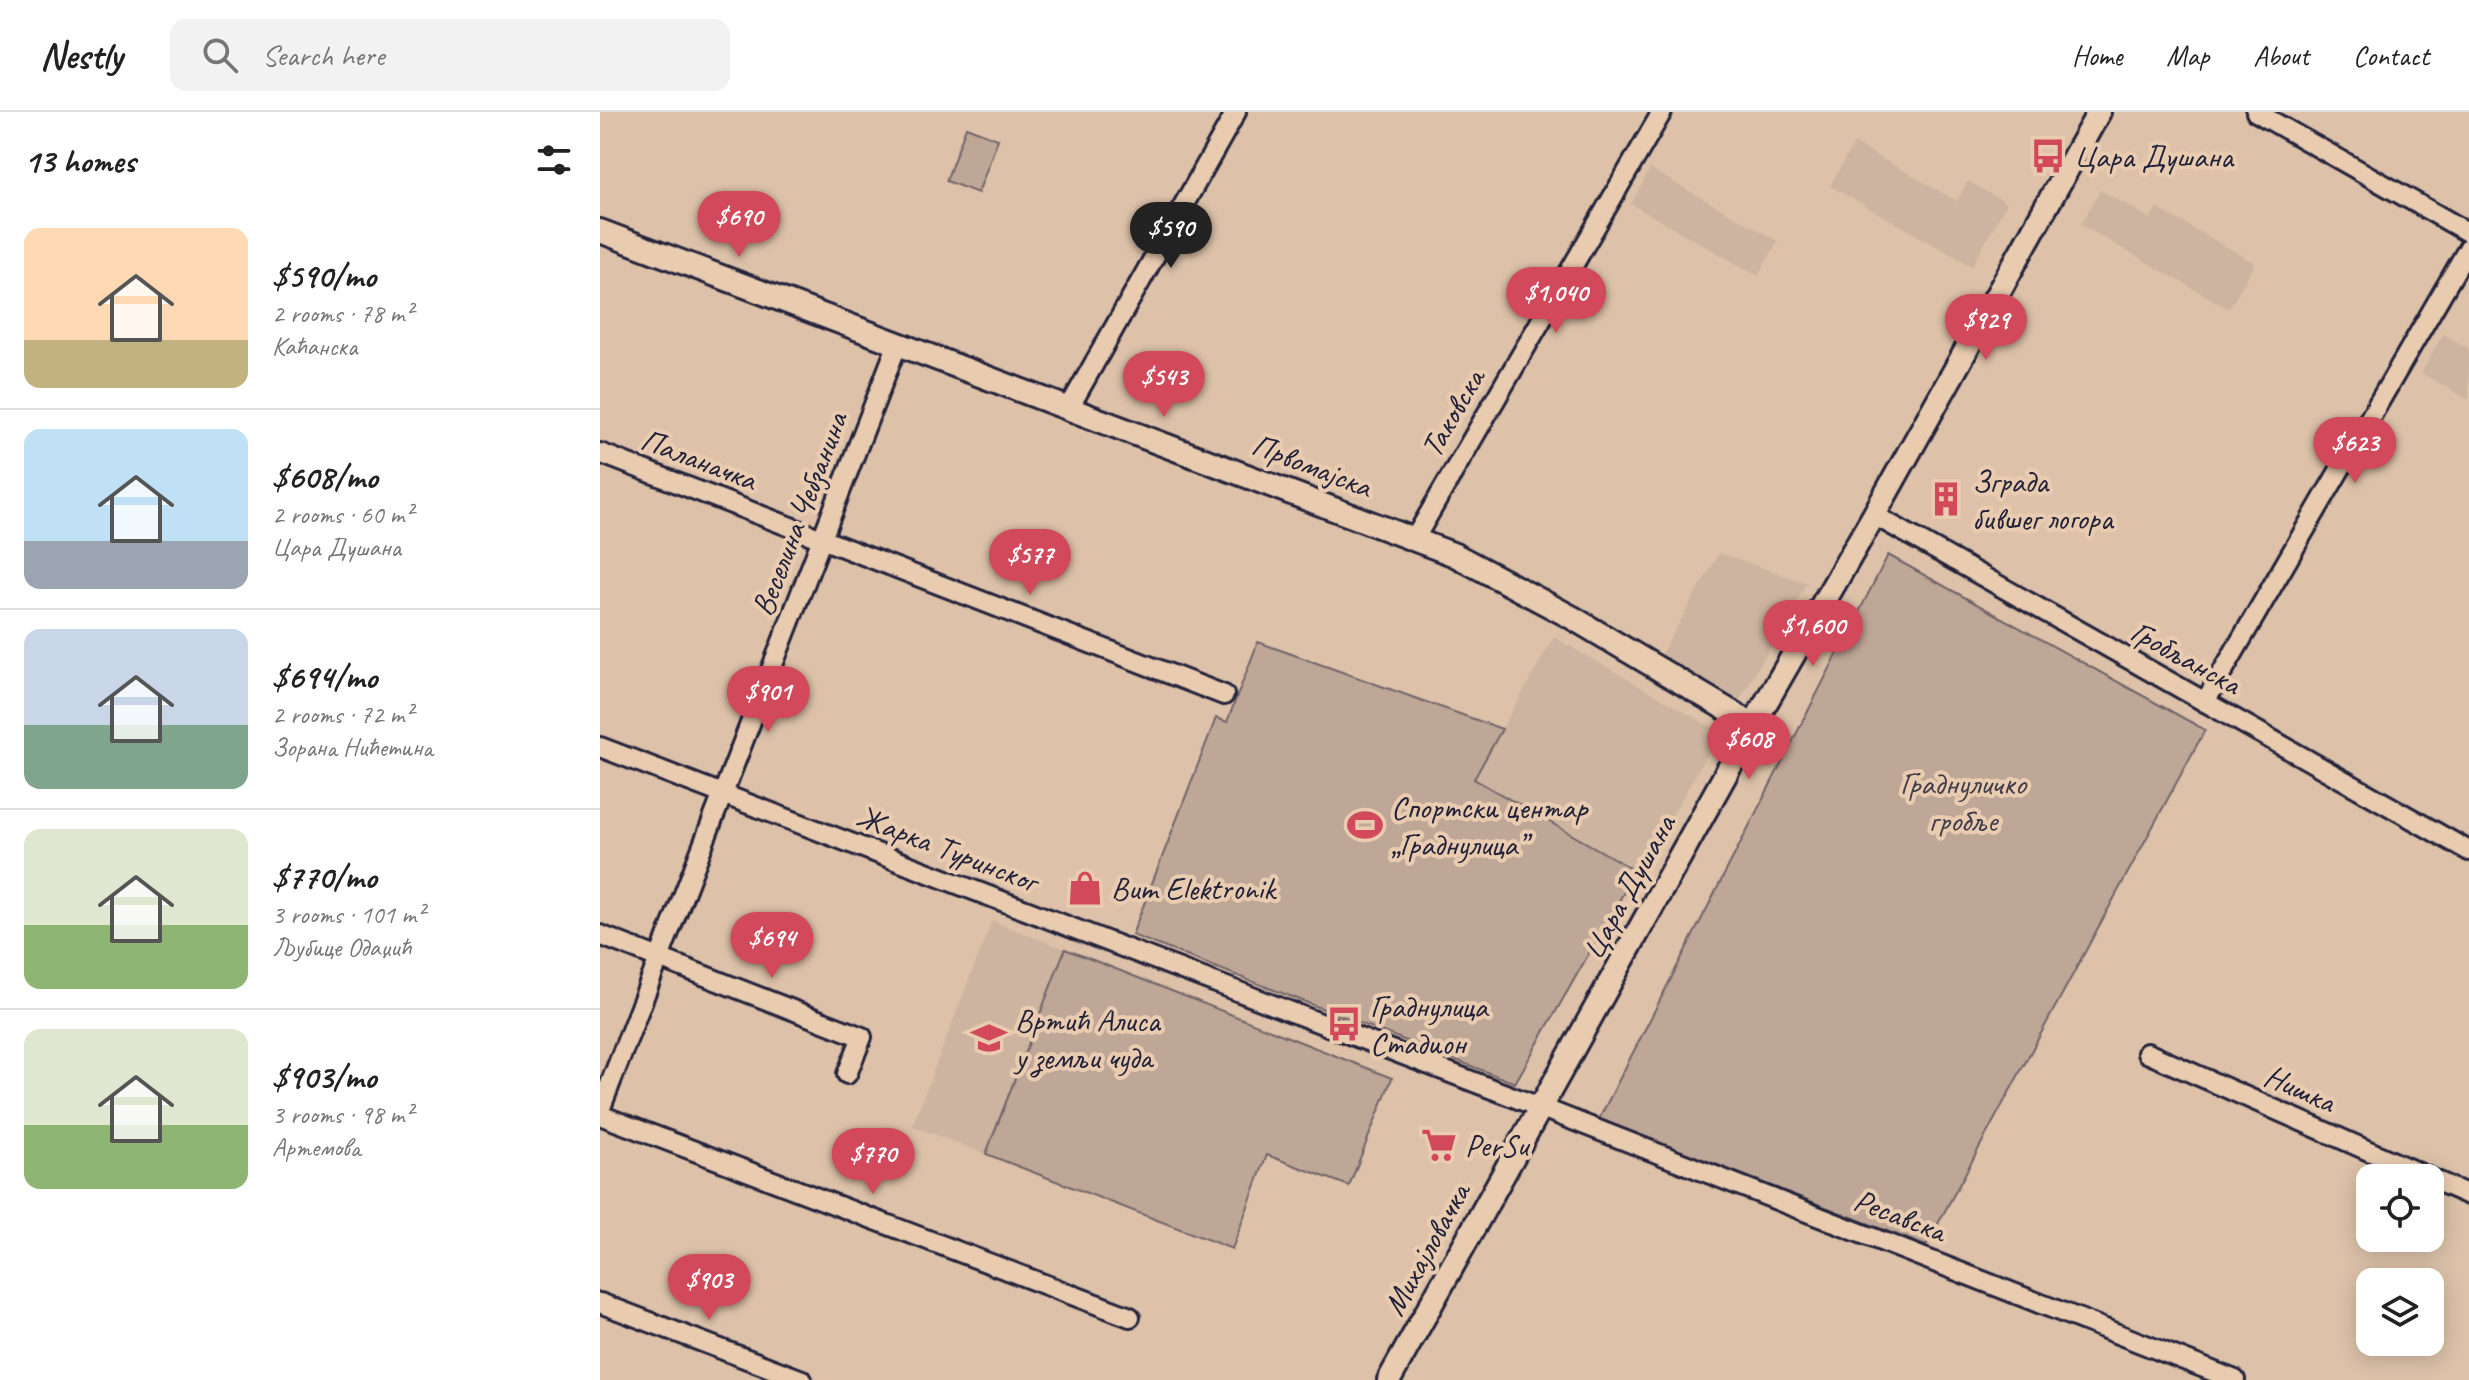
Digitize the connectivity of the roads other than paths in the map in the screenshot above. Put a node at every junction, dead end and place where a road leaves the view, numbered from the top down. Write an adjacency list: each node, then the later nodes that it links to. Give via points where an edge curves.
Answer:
1 (1236, 112): 9 (street)
2 (1662, 112): 12 (street, Таковска)
3 (2099, 112): 11 (street, Цара Душана)
4 (2256, 112): 6 (street)
5 (600, 231): 8 (street, Првомајска)
6 (2469, 233)
7 (2469, 247): 15 (street)
8 (898, 343): 9 (street, Првомајска); 13 (street, Веселина Чебзанина)
9 (1069, 408): 12 (street, Првомајска)
10 (600, 453): 13 (street, Паланачка)
11 (1874, 515): 15 (street, Гробљанска); 16 (street, Цара Душана)
12 (1415, 538): 16 (street, Првомајска, via 1573,618)
13 (821, 539): 14 (street, Паланачка); 18 (street, Веселина Чебзанина)
14 (1224, 695)
15 (2205, 702): 19 (street, Гробљанска)
16 (1753, 725): 24 (street, Цара Душана)
17 (600, 747): 18 (street, Жарка Туринског)
18 (723, 794): 21 (street, Веселина Чебзанина); 24 (street, Жарка Туринског)
19 (2469, 851)
20 (600, 935): 21 (street)
21 (659, 958): 23 (street, via 862,1037); 25 (street, Веселина Чебзанина)
22 (2147, 1053): 26 (street, Нишка)
23 (847, 1074)
24 (1542, 1108): 31 (street, Ресавска); 33 (street, Михајловачка)
25 (600, 1113): 30 (street)
26 (2398, 1164)
27 (2444, 1184): 28 (street, Нишка)
28 (2469, 1195)
29 (600, 1303): 32 (street)
30 (1130, 1317)
31 (2225, 1378)
32 (802, 1380)
33 (1389, 1380)

